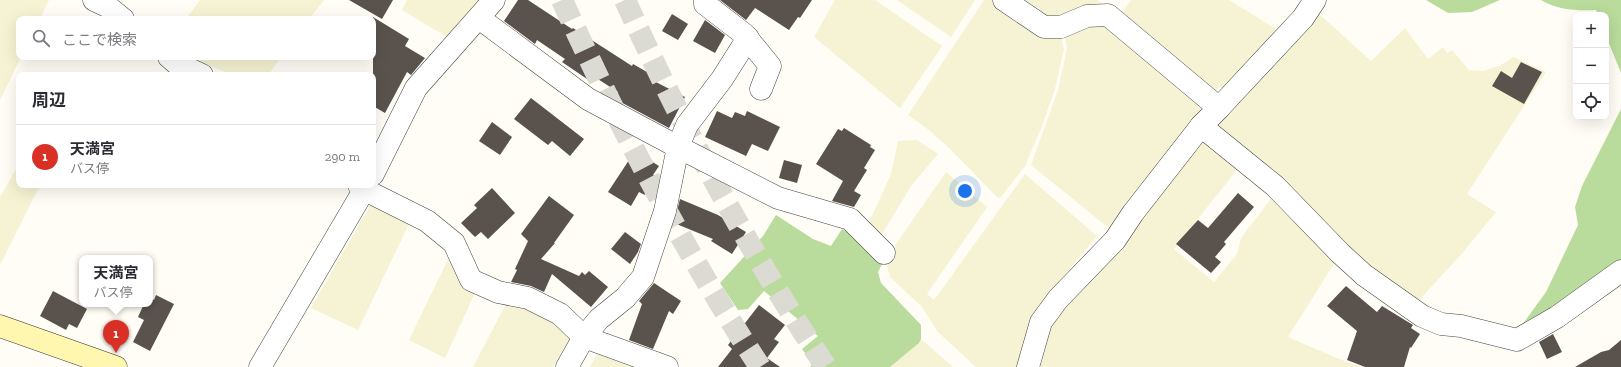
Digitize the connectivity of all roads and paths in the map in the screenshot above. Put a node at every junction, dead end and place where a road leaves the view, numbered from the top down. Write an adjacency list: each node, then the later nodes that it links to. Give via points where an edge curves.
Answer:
1 (94, 0): 6 (street, via 108,6)
2 (494, 0): 7 (street)
3 (705, 0): 8 (street, via 705,4)
4 (1004, 0): 12 (street, via 1044,27 1061,27 1087,16 1108,15)
5 (1315, 0): 12 (street, via 1303,18)
6 (120, 16)
7 (479, 18): 14 (street, via 588,99); 15 (street, via 416,88)
8 (748, 38): 11 (street, via 770,66); 14 (street, via 722,79 687,125)
9 (172, 60): 10 (street)
10 (196, 72)
11 (761, 89)
12 (1219, 108): 13 (street)
13 (1201, 126): 19 (street, via 1274,186 1364,275 1422,316 1441,324 1461,326 1517,340 1556,318); 26 (street, via 1115,240 1058,299 1041,322)
14 (678, 147): 18 (street, via 778,198 850,219); 21 (street, via 665,211 643,277)
15 (376, 165)
16 (364, 188): 23 (street)
17 (373, 188): 21 (street, via 427,221 454,243 471,280 498,292 528,298 560,314)
18 (884, 253)
19 (1621, 271)
20 (0, 326): 22 (street)
21 (584, 337): 24 (street); 25 (street)
22 (116, 367)
23 (260, 367)
24 (567, 367)
25 (667, 367)
26 (1028, 367)

